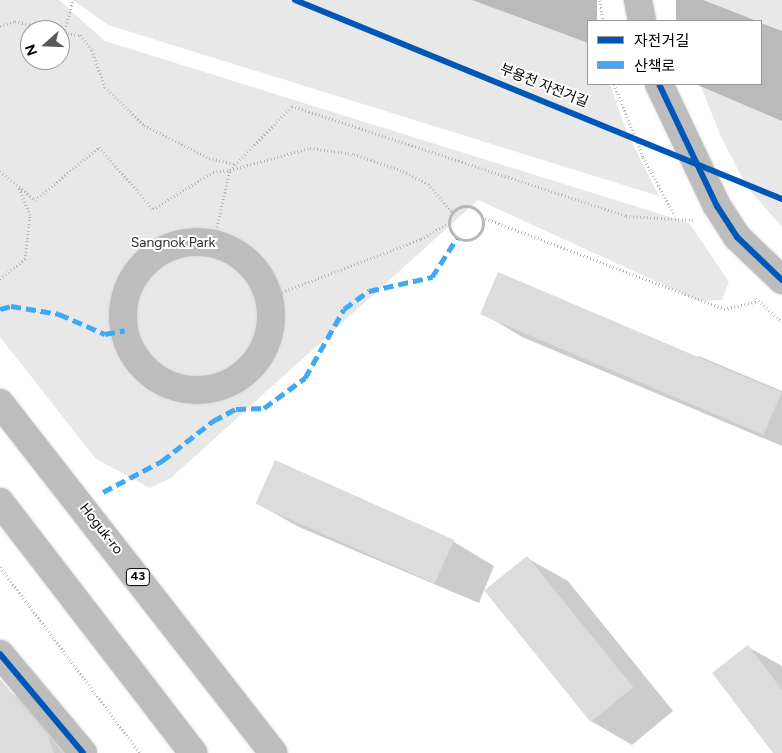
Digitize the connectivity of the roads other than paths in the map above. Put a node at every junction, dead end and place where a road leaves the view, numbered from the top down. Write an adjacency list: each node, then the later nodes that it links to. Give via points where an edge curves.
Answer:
1 (638, 0): 2 (street)
2 (642, 20)
3 (659, 85): 5 (street, via 695,167 737,237)
4 (213, 244): 4 (street, via 197,242 166,250 140,269 132,283 125,330 138,361 150,373 164,382 197,390 230,383 244,374 265,347 271,314 269,297 254,269 228,249)
5 (782, 280)
6 (0, 403): 11 (street, Hoguk-ro / 43)
7 (0, 502): 10 (street)
8 (0, 654): 9 (street)
9 (84, 753)
10 (192, 753)
11 (273, 753)

